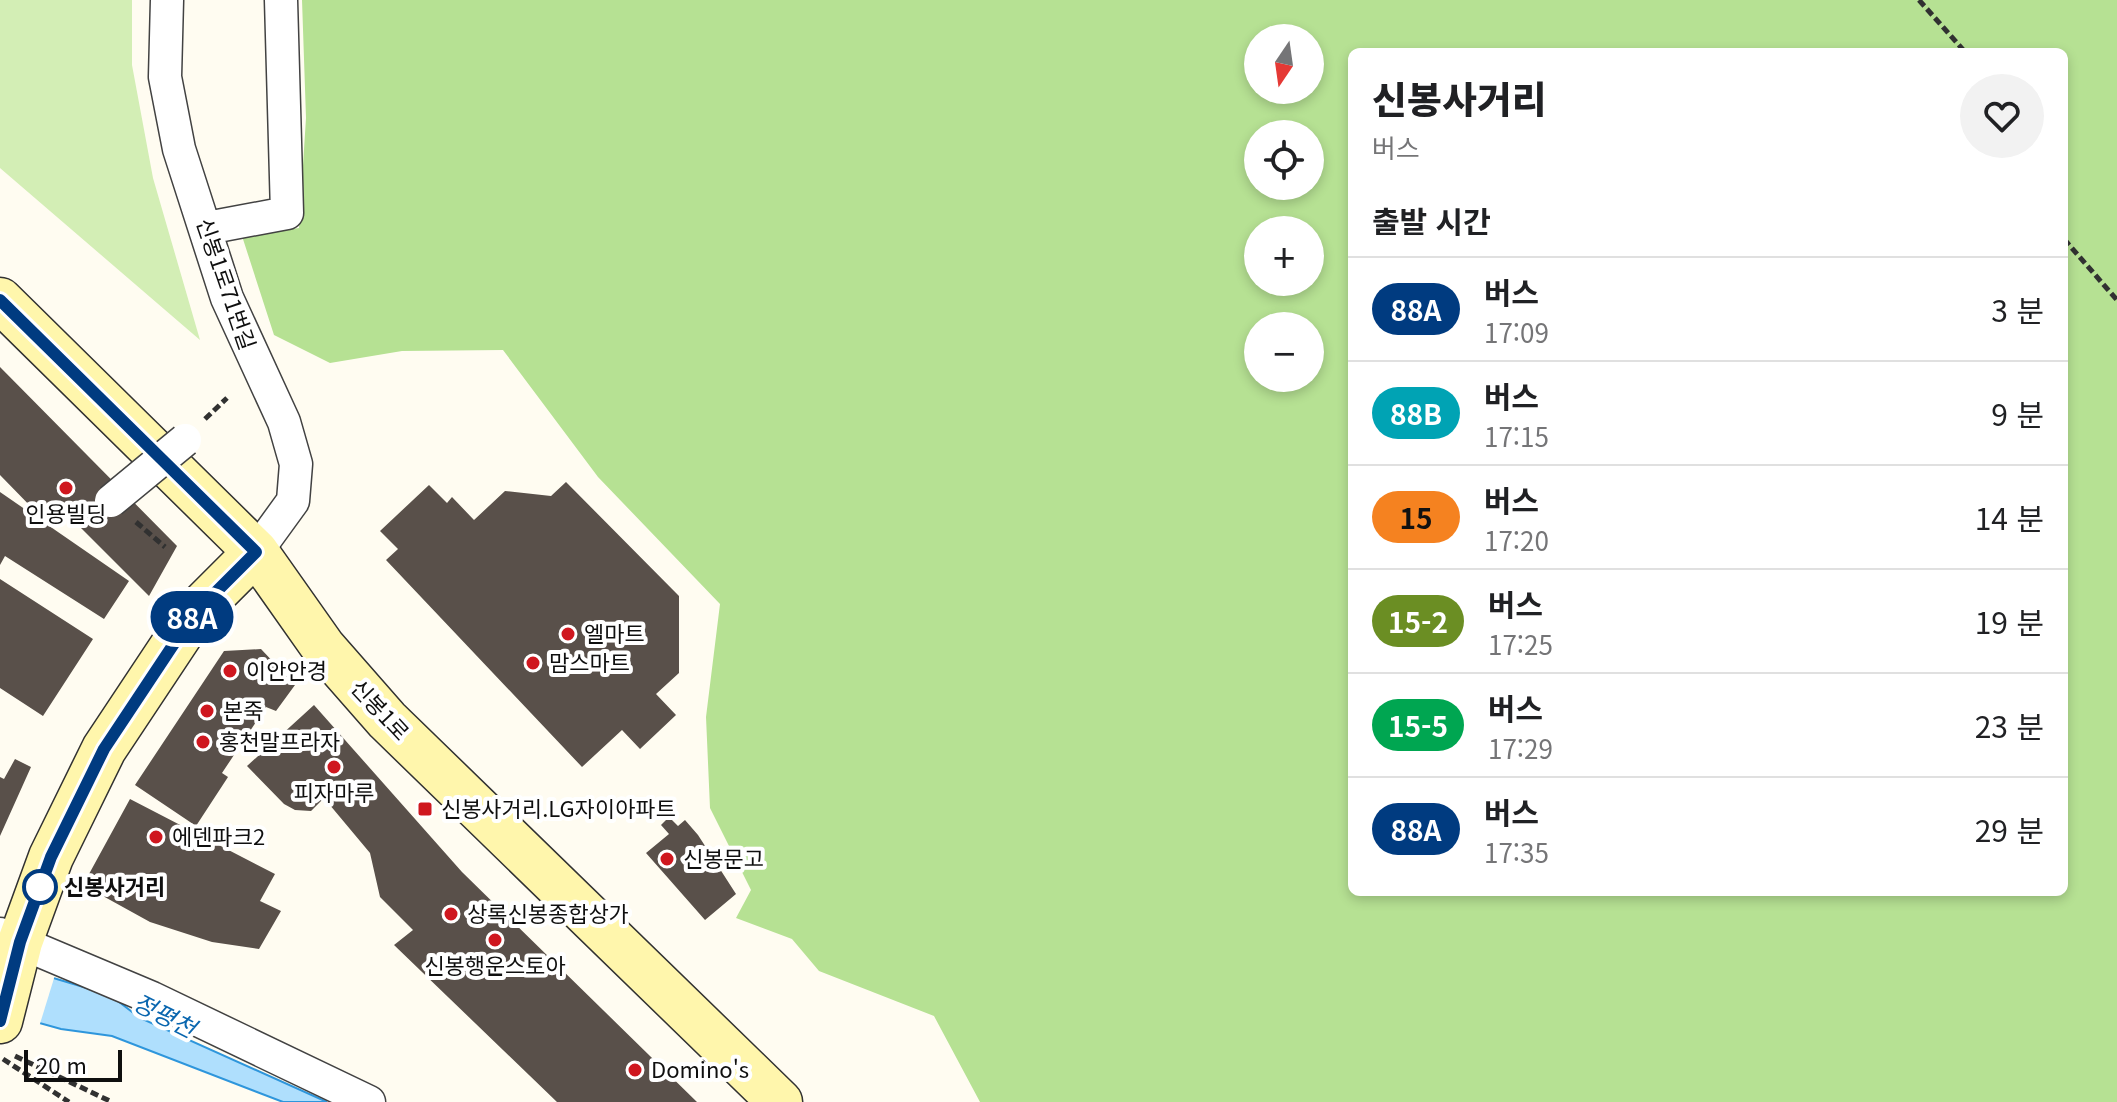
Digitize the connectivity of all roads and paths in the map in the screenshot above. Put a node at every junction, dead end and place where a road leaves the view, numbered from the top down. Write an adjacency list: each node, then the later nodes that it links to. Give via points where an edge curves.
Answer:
1 (167, 0): 5 (street, 신봉1로71번길, via 165,77 179,149)
2 (281, 0): 5 (street, via 287,213)
3 (1919, 0): 4 (path)
4 (1961, 48)
5 (207, 228): 11 (street, 신봉1로71번길, via 227,298 284,422 296,464 293,501)
6 (2068, 244): 8 (path)
7 (0, 300): 11 (street, 신봉1로)
8 (2117, 300)
9 (185, 440): 10 (street, bridge)
10 (111, 501)
11 (256, 552): 12 (street, via 193,615 104,749); 19 (street, 신봉1로, via 323,647 387,720)
12 (13, 941): 13 (street); 18 (street, via 152,998)
13 (0, 1021)
14 (0, 1049): 17 (path)
15 (0, 1057): 16 (path)
16 (69, 1102)
17 (112, 1102)
18 (369, 1102)
19 (780, 1102)

